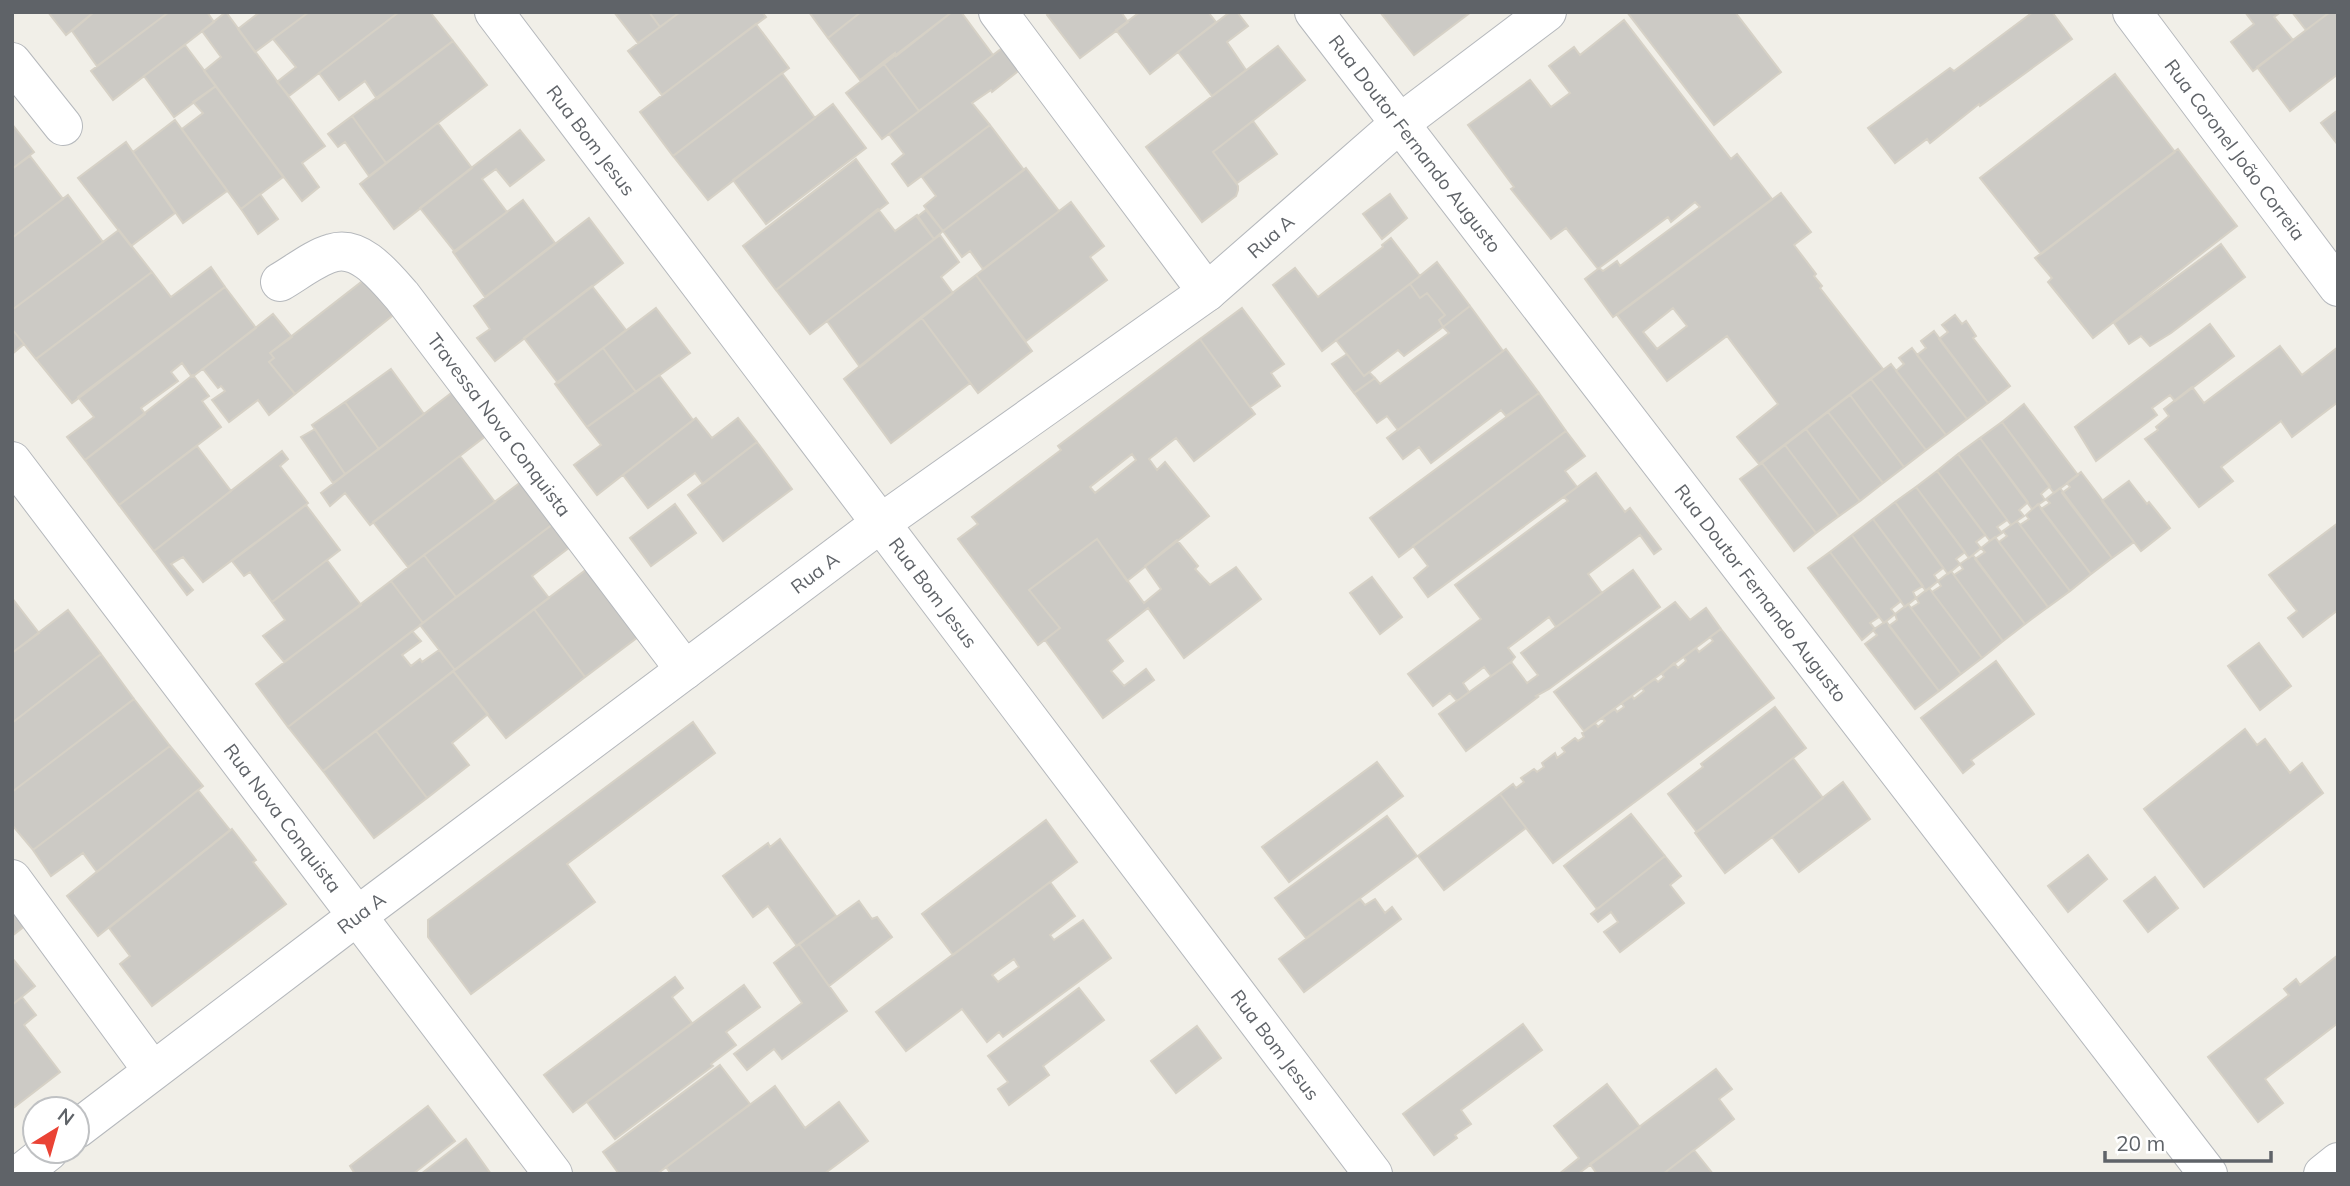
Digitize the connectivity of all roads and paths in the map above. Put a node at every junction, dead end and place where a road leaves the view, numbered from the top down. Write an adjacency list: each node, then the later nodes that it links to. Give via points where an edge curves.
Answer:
1 (494, 12): 13 (street, Rua Bom Jesus)
2 (998, 12): 11 (street)
3 (1314, 12): 7 (street, Rua Doutor Fernando Augusto)
4 (1546, 12): 7 (street, Rua A)
5 (2133, 12): 10 (street, Rua Coronel João Correia)
6 (12, 62): 8 (street)
7 (1399, 124): 11 (street, Rua A); 22 (street, Rua Doutor Fernando Augusto)
8 (64, 126)
9 (280, 282): 14 (street, Travessa Nova Conquista, via 331,253 346,251 381,273)
10 (2338, 287)
11 (1207, 292): 13 (street, Rua A)
12 (12, 461): 16 (street, Rua Nova Conquista)
13 (881, 523): 14 (street, Rua A); 21 (street, Rua Bom Jesus)
14 (685, 670): 16 (street, Rua A)
15 (12, 879): 17 (street)
16 (356, 916): 17 (street, Rua A); 20 (street, Rua Nova Conquista)
17 (152, 1070): 18 (street, Rua A)
18 (91, 1118)
19 (2338, 1163): 23 (street)
20 (553, 1174)
21 (1373, 1174)
22 (2208, 1174)
23 (2323, 1174)

